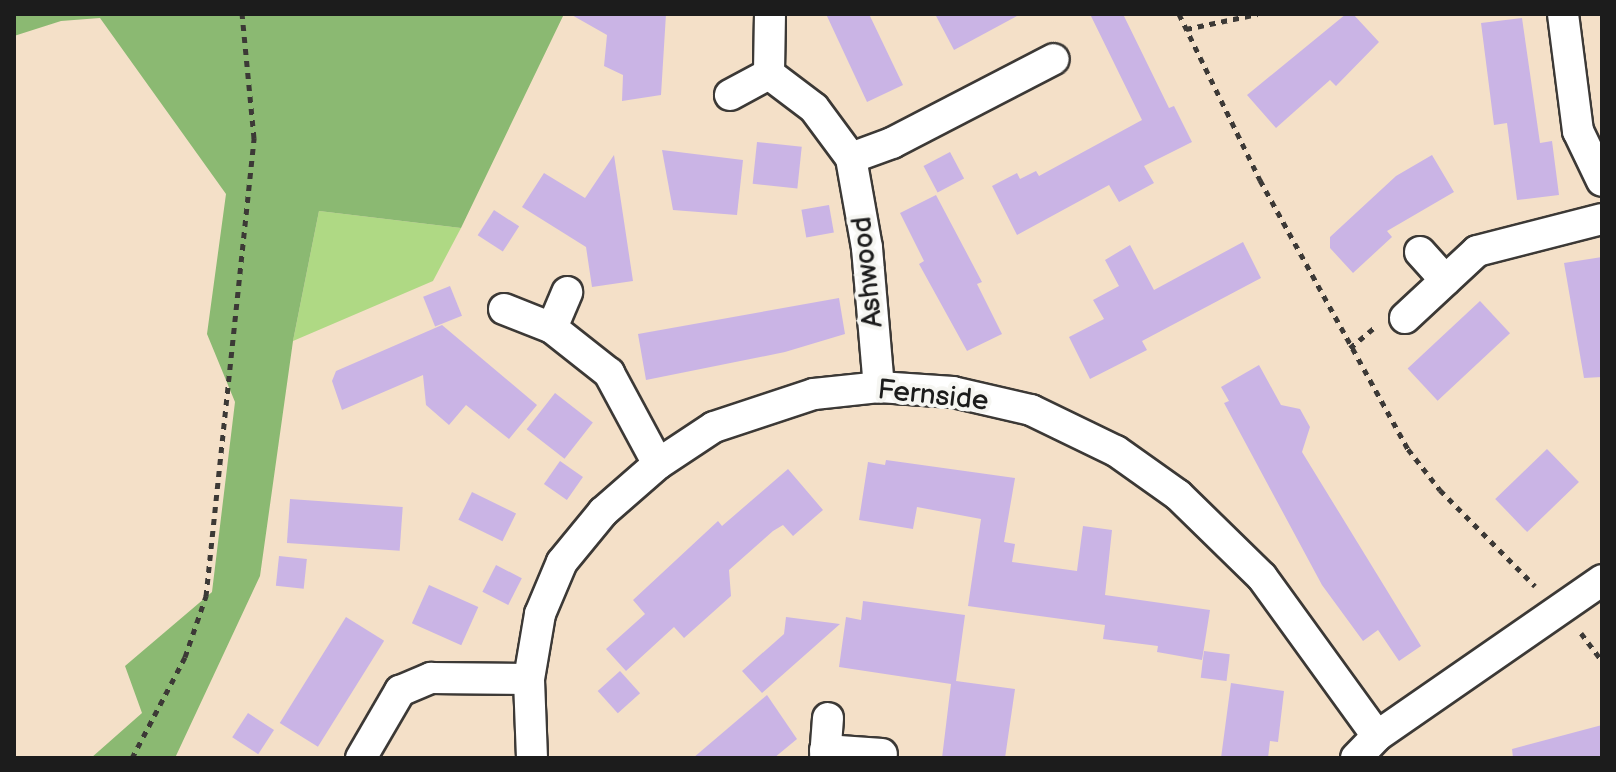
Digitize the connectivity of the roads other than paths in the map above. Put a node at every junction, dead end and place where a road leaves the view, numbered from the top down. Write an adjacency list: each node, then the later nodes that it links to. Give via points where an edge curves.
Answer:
1 (770, 14): 4 (street)
2 (1563, 14): 7 (street, via 1578,131)
3 (1054, 59): 6 (street, via 892,143)
4 (769, 74): 5 (street); 6 (street, Ashwood, via 814,108)
5 (730, 95)
6 (851, 158): 15 (street, Ashwood, via 865,235)
7 (1602, 181)
8 (1602, 219): 10 (street, via 1495,243 1477,251)
9 (1420, 252): 10 (street)
10 (1445, 280): 13 (street)
11 (567, 292): 14 (street)
12 (504, 309): 14 (street)
13 (1405, 318)
14 (552, 328): 16 (street, via 609,373)
15 (879, 387): 16 (street, Fernside, via 814,394 766,407 714,427); 20 (street, Fernside, via 953,392 1031,410 1094,436 1129,460 1178,495 1262,577)
16 (658, 464): 18 (street, Fernside, via 603,512 562,562 540,614)
17 (1602, 580): 20 (street)
18 (529, 679): 23 (street, via 431,678 400,691); 24 (street, Fernside)
19 (828, 718): 21 (street)
20 (1377, 736): 25 (street)
21 (825, 754): 22 (street)
22 (882, 754)
23 (361, 758)
24 (532, 758)
25 (1356, 758)

